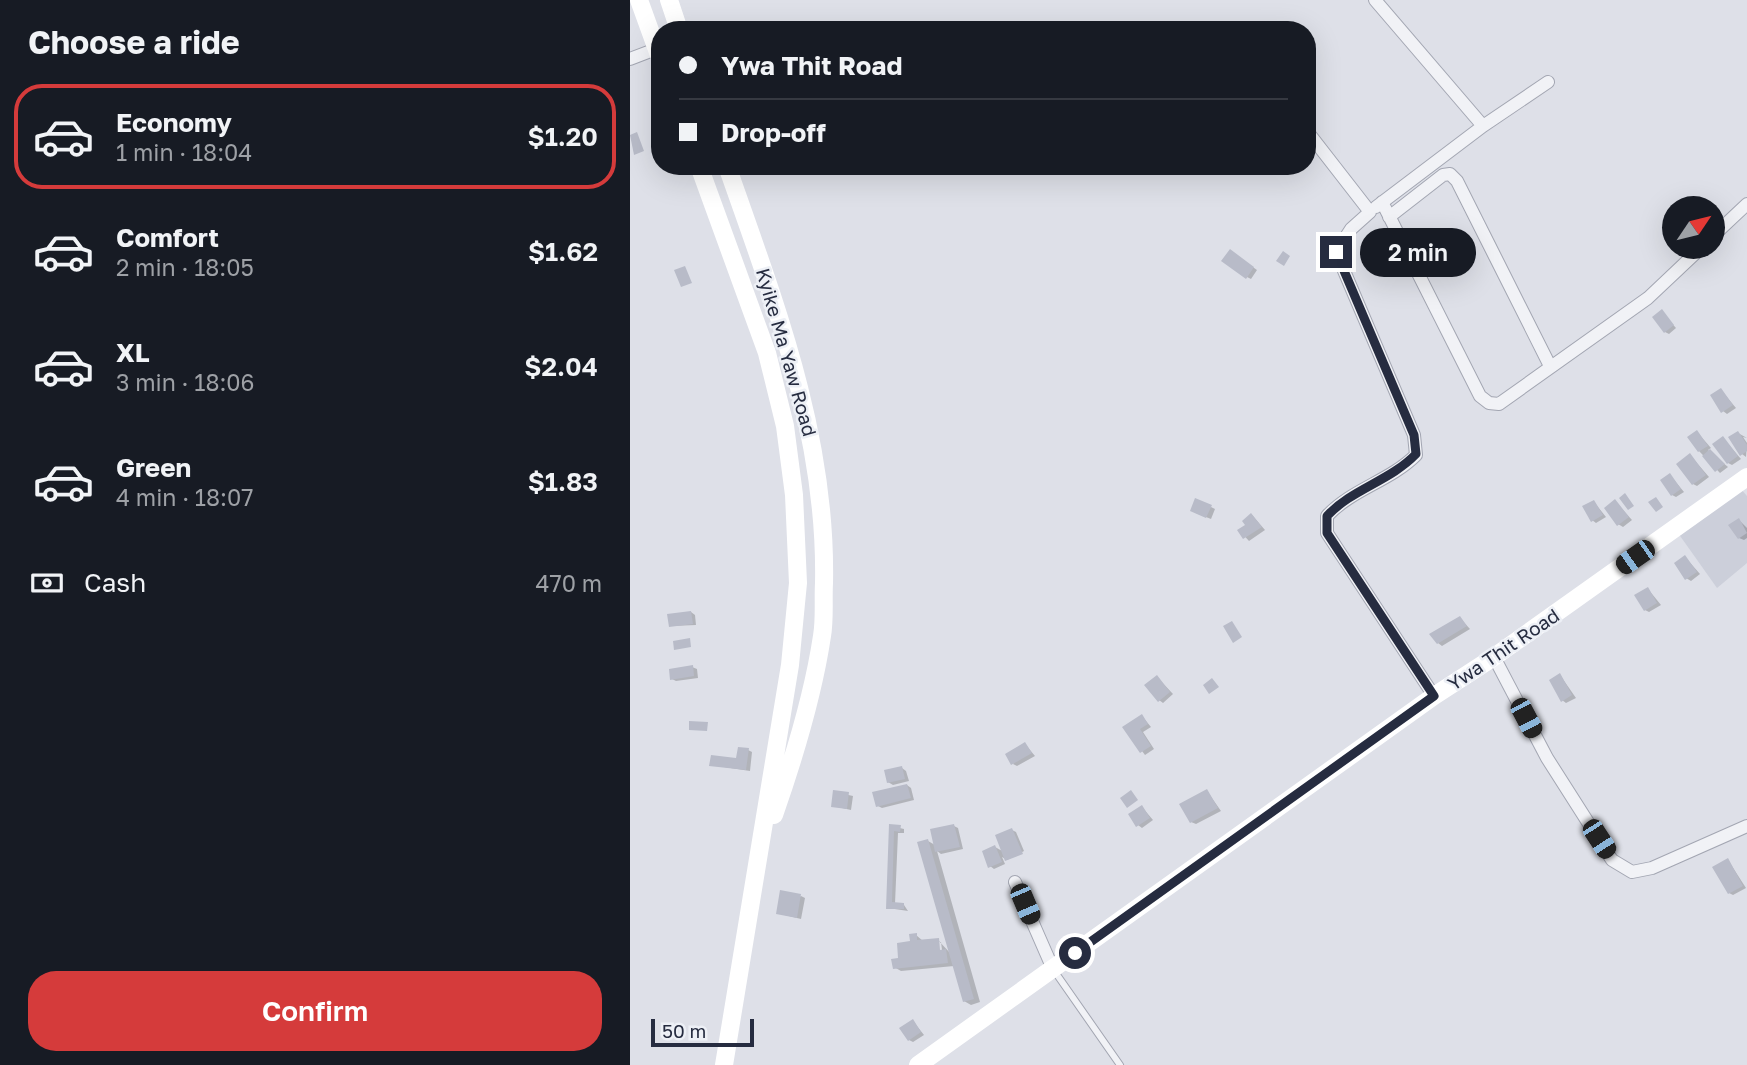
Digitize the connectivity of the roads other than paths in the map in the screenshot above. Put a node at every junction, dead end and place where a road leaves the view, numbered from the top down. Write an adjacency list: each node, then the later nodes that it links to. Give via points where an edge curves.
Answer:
1 (639, 0): 5 (main road)
2 (669, 0): 4 (main road)
3 (1376, 0): 9 (street)
4 (676, 21)
5 (651, 33)
6 (651, 54): 7 (street)
7 (630, 59)
8 (1548, 82): 9 (street)
9 (1483, 126): 13 (street)
10 (1316, 143): 15 (street)
11 (702, 175): 24 (main road, Kyike Ma Yaw Road, via 766,353 785,426 794,495 798,583 790,665)
12 (730, 175): 24 (main road, Kyike Ma Yaw Road, via 804,400 825,537 820,648 789,769)
13 (1381, 202): 15 (street); 16 (street)
14 (1747, 204): 17 (street)
15 (1370, 212): 22 (street, via 1336,252 1414,435 1416,454 1402,469 1341,501 1327,516 1327,533)
16 (1389, 217): 19 (street, via 1480,396 1499,404); 19 (street, via 1450,174)
17 (1726, 224)
18 (1689, 259): 19 (street, via 1648,298)
19 (1550, 366)
20 (1747, 477): 21 (main road, Ywa Thit Road)
21 (1494, 657): 22 (main road, Ywa Thit Road); 23 (street, via 1547,758 1612,860 1632,872 1652,868)
22 (1434, 696): 26 (main road, Ywa Thit Road)
23 (1747, 826)
24 (756, 868): 27 (main road, Kyike Ma Yaw Road)
25 (1015, 882): 26 (street)
26 (1053, 969): 28 (main road, Ywa Thit Road); 29 (lane)
27 (724, 1065)
28 (918, 1065)
29 (1120, 1065)

